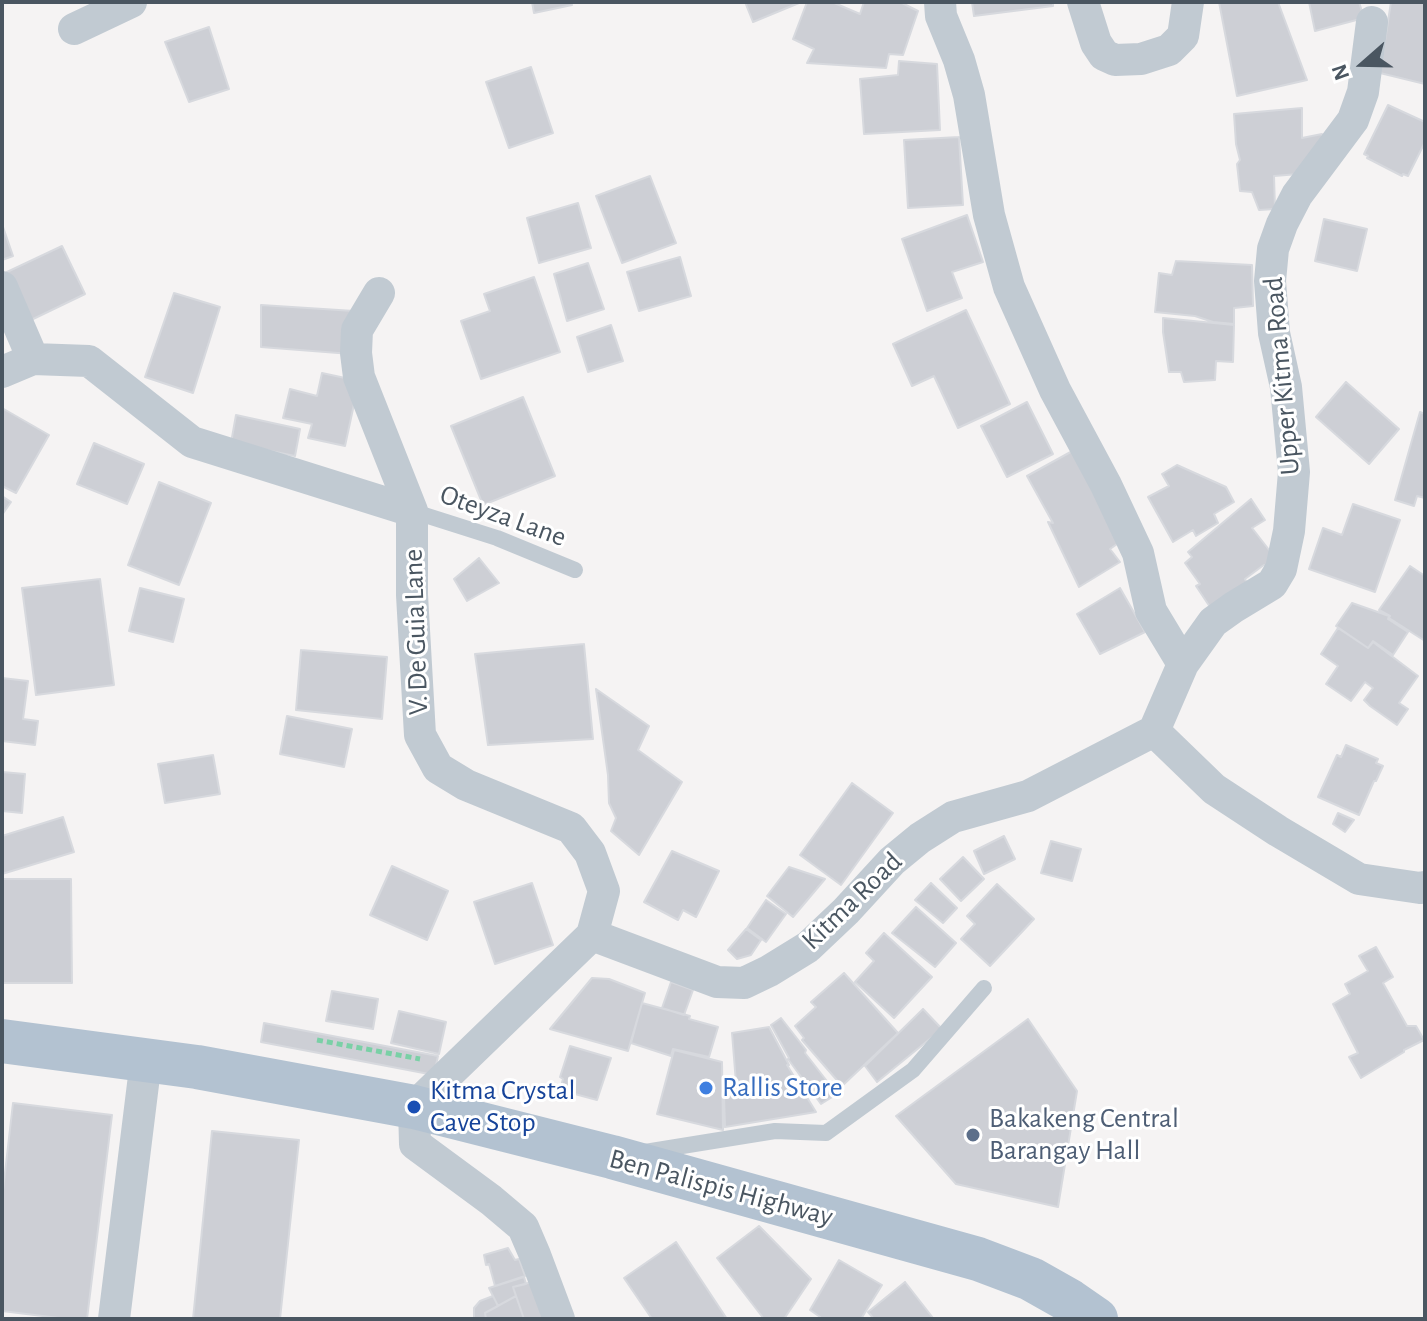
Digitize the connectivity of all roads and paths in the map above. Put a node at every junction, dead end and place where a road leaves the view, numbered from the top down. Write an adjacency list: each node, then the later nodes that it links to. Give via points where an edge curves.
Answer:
1 (131, 2): 6 (street)
2 (940, 2): 13 (street, via 969,95 989,215 1009,287 1138,553 1151,611)
3 (1083, 2): 4 (street, via 1096,43 1115,60 1169,50 1183,36)
4 (1188, 2)
5 (1372, 22): 13 (street, Upper Kitma Road, via 1363,92 1353,120 1297,195 1273,249 1274,333 1286,387 1294,472 1281,569 1272,584 1213,622)
6 (74, 29)
7 (2, 287): 9 (street)
8 (379, 293): 11 (street, V. De Guia Lane, via 357,330 359,377)
9 (33, 359): 10 (street); 11 (street, via 89,361 192,442)
10 (2, 372)
11 (412, 511): 12 (lane, Oteyza Lane); 16 (street, V. De Guia Lane, via 420,735 438,768 571,828 590,853 604,891)
12 (575, 570)
13 (1183, 664): 14 (street, Upper Kitma Road)
14 (1154, 731): 15 (street, via 1214,789 1359,879); 16 (street, Kitma Road, via 1028,796 953,817 892,861 808,947 744,983 717,982)
15 (1425, 887)
16 (592, 935): 22 (street)
17 (984, 988): 23 (lane, via 913,1070 826,1133 775,1131)
18 (317, 1040): 21 (path)
19 (2, 1041): 20 (main road, Ben Palispis Highway)
20 (146, 1060): 22 (main road, Ben Palispis Highway); 24 (street)
21 (433, 1062)
22 (414, 1107): 23 (main road, Ben Palispis Highway); 25 (street, via 415,1144 523,1227)
23 (612, 1157): 26 (main road, Ben Palispis Highway, via 978,1259 1031,1279)
24 (114, 1319)
25 (559, 1319)
26 (1096, 1319)

